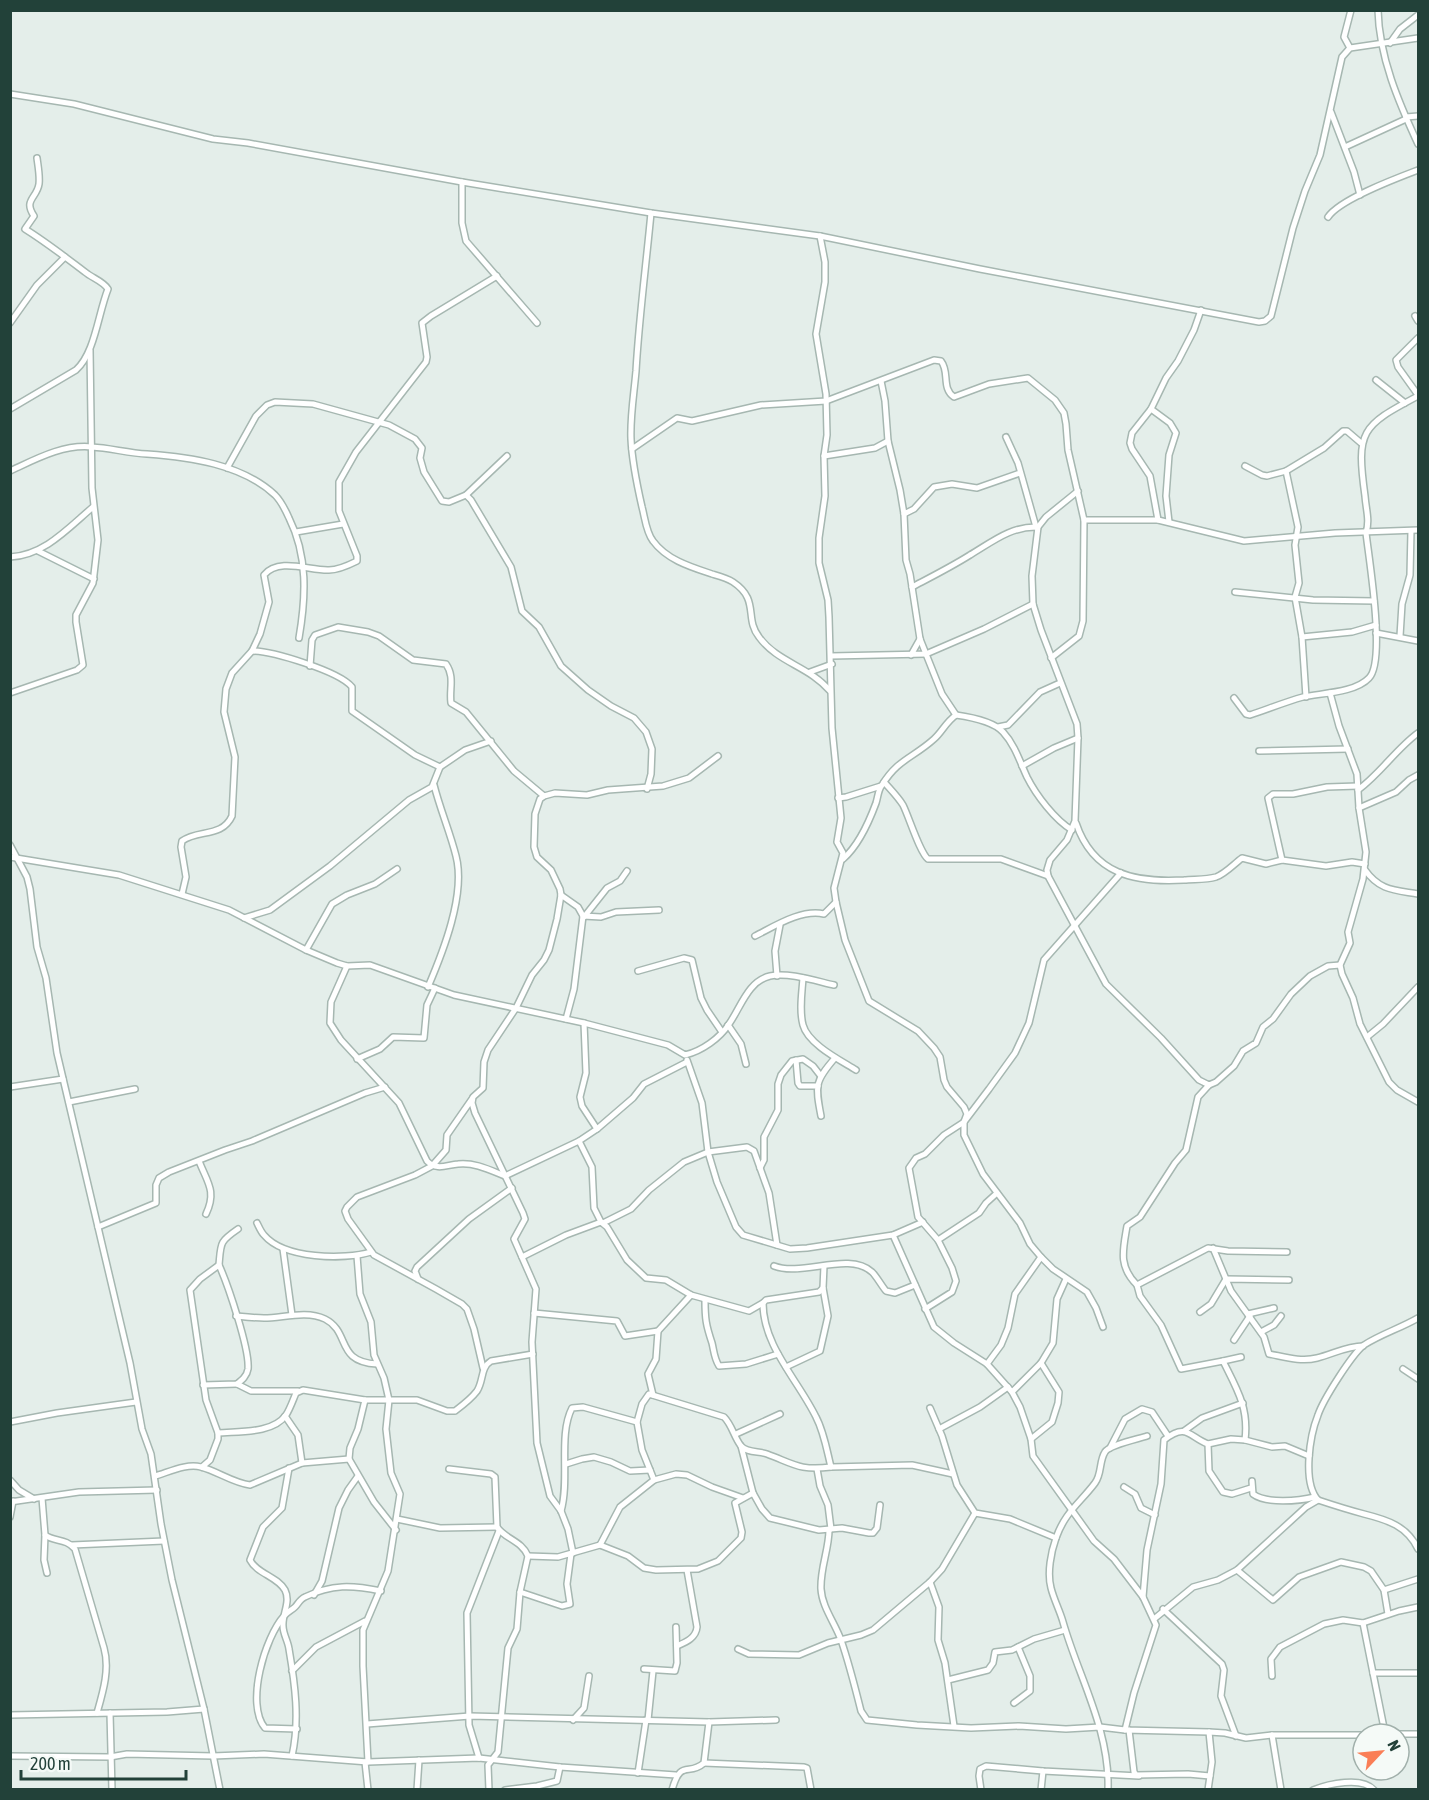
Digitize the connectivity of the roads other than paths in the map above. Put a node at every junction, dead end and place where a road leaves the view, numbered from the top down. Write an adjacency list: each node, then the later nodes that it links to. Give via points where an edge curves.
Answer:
1 (1351, 10): 7 (street, via 1344,37)
2 (1378, 10): 6 (street)
3 (1419, 15): 5 (street, via 1400,29)
4 (1419, 38): 5 (street)
5 (1390, 43): 6 (street)
6 (1382, 44): 7 (street); 11 (street)
7 (1350, 48): 9 (street, via 1342,57)
8 (10, 94): 16 (street, via 74,104 213,140)
9 (1331, 111): 13 (street); 23 (street, via 1320,155 1293,228 1271,315 1259,322)
10 (1419, 116): 11 (street)
11 (1406, 118): 12 (street); 13 (street)
12 (1419, 144)
13 (1345, 147): 17 (street)
14 (37, 158): 21 (street, via 39,183 29,204 34,216 25,228)
15 (1419, 170): 17 (street)
16 (462, 182): 18 (street); 22 (street, via 465,237)
17 (1360, 195): 19 (street, via 1337,207)
18 (651, 213): 20 (street); 40 (street, via 633,399)
19 (1328, 217)
20 (820, 236): 23 (street); 31 (street, via 825,282 816,334)
21 (65, 257): 24 (street, via 37,285); 27 (street, via 107,287)
22 (497, 276): 25 (street); 35 (street, via 422,323 427,359)
23 (1201, 310): 34 (street, via 1179,361)
24 (10, 323)
25 (537, 323)
26 (1419, 338): 30 (street, via 1396,360)
27 (90, 351): 33 (street, via 76,370); 39 (street)
28 (1376, 380): 32 (street)
29 (881, 381): 31 (street); 37 (street); 48 (street, via 934,360 945,366 946,386 954,397 989,384 1028,378 1055,400 1064,413)
30 (1419, 396): 32 (street)
31 (826, 401): 40 (street, via 761,405 692,421 677,418); 42 (street)
32 (1405, 403): 38 (street, via 1372,424)
33 (10, 409)
34 (1151, 409): 53 (street, via 1135,427 1130,443 1150,476); 54 (street, via 1170,423 1176,433 1166,496)
35 (380, 423): 44 (street, via 313,404 275,402 256,416); 49 (street, via 415,439 422,448 424,472 442,501); 55 (street, via 341,476 338,502)
36 (1006, 437): 47 (street)
37 (888, 441): 42 (street, via 875,448); 51 (street)
38 (1361, 443): 46 (street, via 1343,431 1332,443); 60 (street, via 1369,521)
39 (91, 446): 44 (street); 45 (street, via 63,449); 50 (street)
40 (632, 449): 85 (street, via 653,542 677,560 740,587 751,604 758,636 778,656)
41 (507, 456): 49 (street)
42 (824, 456): 81 (street, via 819,563 828,600)
43 (1245, 465): 46 (street, via 1267,476)
44 (227, 468): 59 (street, via 274,494)
45 (10, 471)
46 (1286, 471): 61 (street)
47 (1020, 473): 51 (street, via 976,488 952,484 934,487); 56 (street)
48 (1078, 491): 52 (street); 56 (street)
49 (466, 495): 106 (street, via 506,555 522,611 539,627 561,666 588,690 634,718 646,732 652,749)
50 (93, 507): 62 (street); 65 (street, via 98,540)
51 (904, 514): 66 (street, via 906,560)
52 (1084, 520): 53 (street); 82 (street, via 1083,621 1079,636)
53 (1158, 520): 54 (street)
54 (1169, 522): 61 (street, via 1244,540)
55 (343, 524): 59 (street); 64 (street, via 357,561 331,570)
56 (1037, 527): 66 (street, via 1019,528 1003,535); 70 (street)
57 (1419, 530): 58 (street)
58 (1411, 531): 60 (street); 73 (street, via 1410,575 1402,604)
59 (296, 532): 64 (street)
60 (1366, 533): 61 (street); 69 (street)
61 (1297, 537): 68 (street, via 1299,583)
62 (38, 551): 63 (street); 65 (street)
63 (10, 557)
64 (304, 568): 75 (street); 78 (street, via 279,567 264,575 270,602)
65 (94, 579): 88 (street, via 76,615 81,668)
66 (912, 586): 76 (street)
67 (1235, 592): 68 (street)
68 (1295, 597): 69 (street); 74 (street)
69 (1374, 601): 71 (street)
70 (1033, 604): 79 (street); 82 (street)
71 (1376, 625): 72 (street); 74 (street, via 1352,632)
72 (1376, 633): 73 (street); 89 (street, via 1374,668 1368,679)
73 (1401, 636): 77 (street)
74 (1302, 637): 90 (street)
75 (299, 638)
76 (920, 639): 79 (street); 80 (street)
77 (1419, 641)
78 (252, 651): 84 (street); 122 (street, via 232,673 226,689 224,712 235,758 232,816 229,824 216,832 182,841 186,877)
79 (926, 654): 80 (street); 92 (street, via 946,702)
80 (911, 655): 81 (street)
81 (831, 656): 83 (street)
82 (1051, 658): 86 (street)
83 (832, 664): 85 (street); 87 (street)
84 (310, 666): 96 (street, via 315,634 338,627 379,636 413,660 446,664 452,677 451,703 466,712); 101 (street, via 349,684 352,711 415,755)
85 (810, 672): 87 (street)
86 (1060, 683): 93 (street, via 1040,692 1008,725); 95 (street, via 1077,724)
87 (831, 691): 108 (street)
88 (10, 693)
89 (1330, 693): 90 (street); 97 (street)
90 (1306, 697): 91 (street, via 1250,715)
91 (1234, 699)
92 (956, 715): 93 (street); 103 (street, via 935,738 893,768)
93 (997, 727): 100 (street, via 1014,747)
94 (1419, 733): 105 (street, via 1372,780)
95 (1078, 738): 100 (street); 110 (street)
96 (491, 741): 101 (street, via 465,750); 107 (street, via 514,771)
97 (1348, 749): 98 (street); 105 (street)
98 (1259, 751)
99 (718, 756): 106 (street, via 689,778)
100 (1022, 766): 111 (street, via 1057,819)
101 (440, 767): 104 (street)
102 (1419, 775): 109 (street, via 1396,792)
103 (882, 784): 108 (street); 115 (street, via 858,840); 121 (street, via 901,802 928,859 1001,859)
104 (434, 785): 128 (street, via 270,910); 140 (street, via 458,865 455,909)
105 (1358, 788): 109 (street); 116 (street, via 1327,787 1270,795)
106 (647, 789): 107 (street)
107 (544, 796): 124 (street, via 535,814 534,847 537,857 555,877)
108 (838, 798): 115 (street, via 841,818 837,842)
109 (1359, 808): 117 (street)
110 (1075, 821): 111 (street); 120 (street, via 1081,837 1099,861)
111 (1072, 830): 121 (street, via 1050,860)
112 (10, 845): 114 (street)
113 (10, 857): 114 (street)
114 (19, 859): 122 (street, via 119,875); 154 (street, via 30,889 37,947)
115 (842, 860): 125 (street, via 834,888)
116 (1282, 860): 117 (street, via 1326,866 1352,862); 120 (street, via 1266,864 1242,858 1211,878 1146,880)
117 (1365, 867): 123 (street, via 1377,885); 133 (street, via 1348,932 1350,943)
118 (397, 869): 132 (street, via 332,904)
119 (627, 871): 127 (street)
120 (1121, 873): 130 (street)
121 (1048, 876): 130 (street)
122 (182, 894): 128 (street)
123 (1419, 894)
124 (561, 895): 127 (street, via 578,907); 141 (street, via 549,950)
125 (836, 902): 129 (street, via 824,914 793,916); 164 (street, via 868,1001 918,1031 934,1048 947,1087 967,1114)
126 (659, 910): 127 (street)
127 (583, 916): 142 (street, via 574,989)
128 (244, 918): 132 (street)
129 (780, 925): 131 (street); 136 (street, via 775,951)
130 (1073, 926): 156 (street, via 1106,984); 164 (street, via 1044,960 1029,1023 1015,1053)
131 (755, 936)
132 (306, 950): 134 (street)
133 (1340, 965): 146 (street); 156 (street, via 1310,975 1263,1027 1256,1043)
134 (348, 966): 140 (street, via 370,965); 149 (street, via 331,1002 330,1023)
135 (638, 971): 145 (street, via 684,958 692,960 706,1010)
136 (777, 976): 137 (street); 144 (street, via 769,976 748,991)
137 (803, 978): 138 (street); 148 (street, via 802,1023 806,1033)
138 (834, 985)
139 (1419, 987): 146 (street)
140 (432, 988): 141 (street); 149 (street, via 424,1038 393,1037 380,1049)
141 (516, 1008): 142 (street); 160 (street, via 488,1050 483,1088)
142 (566, 1019): 143 (street)
143 (584, 1023): 147 (street, via 668,1045); 165 (street, via 586,1072 580,1097)
144 (728, 1025): 145 (street); 151 (street, via 741,1044)
145 (722, 1032): 147 (street)
146 (1367, 1037): 162 (street, via 1389,1082)
147 (686, 1058): 165 (street, via 644,1084); 167 (street, via 702,1103)
148 (835, 1058): 152 (street); 153 (street)
149 (357, 1059): 158 (street)
150 (796, 1060): 153 (street, via 807,1061); 155 (street, via 800,1086); 170 (street, via 778,1084 778,1110 764,1137)
151 (746, 1064)
152 (856, 1070)
153 (820, 1075): 155 (street)
154 (63, 1079): 157 (street); 161 (street)
155 (818, 1086): 163 (street)
156 (1209, 1086): 198 (street, via 1198,1097 1186,1150 1140,1217 1127,1226 1125,1270)
157 (10, 1087)
158 (385, 1087): 168 (street); 169 (street, via 399,1103)
159 (135, 1089): 161 (street)
160 (473, 1097): 169 (street, via 447,1135 446,1150); 171 (street, via 475,1113)
161 (69, 1102): 178 (street)
162 (1419, 1102)
163 (821, 1116)
164 (964, 1122): 173 (street, via 964,1135); 176 (street, via 916,1158 909,1168 918,1216)
165 (597, 1129): 166 (street)
166 (579, 1141): 171 (street); 175 (street, via 592,1167 594,1208)
167 (708, 1152): 170 (street, via 747,1147 754,1151); 175 (street, via 684,1162 631,1209); 182 (street, via 736,1227 743,1235)
168 (199, 1161): 174 (street, via 212,1194); 178 (street, via 159,1178 156,1203)
169 (432, 1166): 171 (street, via 468,1164); 185 (street, via 357,1197 346,1207 348,1219)
170 (760, 1168): 182 (street, via 769,1193)
171 (505, 1176): 172 (street)
172 (512, 1188): 188 (street, via 525,1219 514,1239); 193 (street, via 469,1219 417,1267)
173 (997, 1194): 181 (street, via 979,1213); 189 (street)
174 (206, 1214)
175 (602, 1222): 188 (street); 200 (street, via 627,1260 646,1278 666,1280)
176 (923, 1222): 180 (street); 181 (street)
177 (257, 1223): 184 (street, via 264,1236)
178 (98, 1227): 235 (street)
179 (238, 1229): 190 (street, via 224,1239)
180 (893, 1235): 182 (street, via 807,1248); 197 (street)
181 (938, 1240): 204 (street, via 952,1268 955,1287)
182 (777, 1245)
183 (1213, 1248): 186 (street); 195 (street); 198 (street)
184 (283, 1249): 187 (street, via 313,1255); 207 (street)
185 (371, 1252): 187 (street); 193 (street)
186 (1287, 1252)
187 (357, 1256): 222 (street, via 360,1294 371,1322)
188 (522, 1257): 206 (street, via 536,1289)
189 (1041, 1257): 194 (street); 223 (street, via 1015,1294 1008,1328)
190 (219, 1265): 209 (street); 229 (street, via 190,1290)
191 (774, 1266): 192 (street, via 785,1271)
192 (824, 1266): 197 (street, via 862,1266 892,1293); 199 (street)
193 (418, 1279): 225 (street, via 467,1309)
194 (1066, 1279): 212 (street, via 1087,1292); 221 (street, via 1057,1299 1053,1343)
195 (1226, 1279): 196 (street); 205 (street, via 1211,1304); 208 (street)
196 (1289, 1280)
197 (915, 1285): 204 (street)
198 (1137, 1285): 220 (street, via 1181,1369)
199 (823, 1288): 202 (street); 224 (street, via 828,1316 820,1351)
200 (691, 1295): 201 (street); 213 (street)
201 (705, 1300): 202 (street, via 749,1311); 218 (street, via 706,1332 719,1366 746,1364)
202 (763, 1303): 218 (street)
203 (1274, 1308): 208 (street)
204 (925, 1309): 223 (street, via 934,1327)
205 (1200, 1312)
206 (534, 1313): 213 (street, via 617,1321 625,1336); 217 (street)
207 (292, 1315): 209 (street); 222 (street, via 323,1318 339,1331 349,1353 366,1363)
208 (1249, 1315): 214 (street); 215 (street)
209 (236, 1316): 228 (street, via 248,1369)
210 (1281, 1316): 214 (street)
211 (1419, 1318): 216 (street)
212 (1102, 1327)
213 (658, 1331): 232 (street, via 656,1359 648,1374)
214 (1261, 1332): 216 (street, via 1269,1354 1294,1359 1315,1359)
215 (1234, 1340)
216 (1363, 1346): 253 (street, via 1319,1412)
217 (533, 1354): 225 (street, via 491,1361); 280 (street, via 537,1443 550,1496)
218 (778, 1354): 224 (street)
219 (1240, 1357): 220 (street)
220 (1223, 1361): 236 (street)
221 (1041, 1363): 230 (street); 248 (street, via 1059,1392 1058,1403 1052,1422)
222 (377, 1364): 234 (street)
223 (987, 1364): 230 (street)
224 (786, 1367): 258 (street, via 817,1418)
225 (483, 1368): 234 (street, via 478,1389 455,1411 417,1400)
226 (1403, 1369): 227 (street)
227 (1419, 1379)
228 (237, 1384): 229 (street); 231 (street, via 250,1391)
229 (203, 1385): 244 (street)
230 (1010, 1389): 242 (street); 248 (street)
231 (298, 1391): 233 (street); 239 (street)
232 (653, 1395): 241 (street, via 645,1397); 245 (street, via 724,1417)
233 (365, 1400): 234 (street); 254 (street)
234 (389, 1400): 284 (street, via 386,1429 391,1473 400,1494)
235 (136, 1402): 240 (street); 264 (street)
236 (1243, 1403): 243 (street, via 1202,1418); 249 (street)
237 (930, 1408): 242 (street)
238 (780, 1414): 245 (street)
239 (285, 1416): 244 (street, via 248,1432); 255 (street, via 298,1435)
240 (10, 1422)
241 (637, 1422): 256 (street, via 574,1407 568,1417); 262 (street)
242 (939, 1429): 263 (street)
243 (1184, 1431): 247 (street); 250 (street)
244 (218, 1433): 257 (street, via 210,1460)
245 (736, 1434): 251 (street)
246 (1147, 1436): 252 (street)
247 (1168, 1436): 252 (street, via 1152,1412 1142,1408 1125,1419); 282 (street, via 1163,1442)
248 (1031, 1439): 279 (street, via 1033,1456)
249 (1245, 1440): 250 (street); 253 (street, via 1285,1446)
250 (1208, 1444): 270 (street, via 1209,1471 1223,1492 1232,1494)
251 (741, 1446): 260 (street, via 795,1466); 272 (street)
252 (1110, 1448): 279 (street, via 1095,1482)
253 (1309, 1456): 276 (street)
254 (349, 1460): 255 (street); 265 (street)
255 (302, 1463): 259 (street)
256 (566, 1464): 262 (street, via 594,1457 630,1471); 280 (street)
257 (202, 1467): 259 (street, via 250,1485); 264 (street)
258 (831, 1467): 260 (street); 263 (street, via 912,1465)
259 (289, 1468): 310 (street, via 282,1508 263,1527 250,1560 285,1589 288,1599)
260 (817, 1468): 286 (street, via 828,1505)
261 (449, 1469): 285 (street, via 495,1477)
262 (650, 1470): 267 (street)
263 (953, 1474): 281 (street)
264 (155, 1476): 271 (street)
265 (358, 1476): 287 (street); 305 (street, via 339,1508 322,1581)
266 (10, 1480): 275 (street)
267 (654, 1480): 274 (street, via 687,1475); 293 (street, via 620,1507)
268 (1252, 1481): 270 (street)
269 (1124, 1486): 282 (street, via 1135,1494 1141,1508)
270 (1251, 1488): 276 (street, via 1258,1498)
271 (157, 1490): 273 (street, via 79,1492); 290 (street)
272 (753, 1493): 274 (street); 286 (street, via 770,1518)
273 (42, 1498): 275 (street); 288 (street)
274 (743, 1498): 297 (street, via 735,1505 741,1538 710,1565)
275 (34, 1499): 277 (street)
276 (1316, 1499): 291 (street, via 1386,1519); 298 (street)
277 (12, 1502): 283 (street)
278 (880, 1505): 286 (street, via 873,1533)
279 (1071, 1509): 289 (street); 306 (street)
280 (561, 1511): 295 (street)
281 (975, 1513): 289 (street, via 1010,1519); 301 (street)
282 (1155, 1515): 306 (street)
283 (10, 1517)
284 (397, 1519): 285 (street, via 440,1528); 287 (street)
285 (498, 1529): 296 (street, via 526,1550); 333 (street, via 467,1613)
286 (830, 1529): 316 (street, via 821,1588)
287 (396, 1530): 303 (street)
288 (45, 1534): 292 (street); 299 (street)
289 (1056, 1538): 315 (street, via 1050,1586)
290 (164, 1541): 292 (street); 329 (street)
291 (1417, 1541): 294 (street)
292 (72, 1545): 330 (street, via 106,1654)
293 (600, 1545): 295 (street); 297 (street, via 628,1556 644,1568)
294 (1419, 1549)
295 (572, 1553): 296 (street, via 558,1557); 304 (street, via 567,1584 570,1604 562,1606)
296 (528, 1556): 304 (street)
297 (687, 1570): 317 (street, via 697,1632)
298 (1237, 1570): 302 (street, via 1273,1600 1299,1577 1341,1562 1371,1571); 308 (street, via 1194,1587)
299 (46, 1573)
300 (1419, 1579): 302 (street)
301 (930, 1582): 316 (street, via 873,1630); 327 (street, via 939,1607 938,1640)
302 (1384, 1590): 309 (street)
303 (381, 1591): 305 (street, via 352,1585); 312 (street)
304 (520, 1593): 334 (street, via 517,1629 508,1648)
305 (314, 1595): 310 (street, via 303,1598)
306 (1143, 1597): 311 (street)
307 (1419, 1608): 309 (street)
308 (1163, 1610): 311 (street); 348 (street, via 1222,1664 1221,1696)
309 (1388, 1614): 313 (street)
310 (284, 1616): 321 (street); 343 (street, via 270,1639 259,1679 256,1710 265,1728)
311 (1154, 1619): 344 (street, via 1156,1625 1134,1693)
312 (365, 1622): 321 (street, via 316,1647); 340 (street, via 362,1640)
313 (1363, 1623): 323 (street); 326 (street, via 1334,1621 1285,1644 1271,1659)
314 (676, 1627): 317 (street)
315 (1065, 1630): 318 (street); 342 (street)
316 (840, 1639): 319 (street, via 799,1655 748,1654); 341 (street, via 867,1720)
317 (677, 1646): 322 (street, via 675,1671)
318 (1018, 1647): 327 (street, via 995,1652 988,1670); 328 (street, via 1030,1676 1030,1691)
319 (738, 1649)
320 (644, 1669): 322 (street)
321 (292, 1671): 343 (street)
322 (654, 1671): 336 (street)
323 (1373, 1673): 324 (street); 339 (street)
324 (1419, 1673)
325 (589, 1676): 335 (street, via 584,1708)
326 (1272, 1676)
327 (948, 1680): 341 (street)
328 (1014, 1703)
329 (204, 1709): 331 (street); 351 (street)
330 (97, 1713): 331 (street); 332 (street)
331 (110, 1713): 352 (street)
332 (10, 1715)
333 (470, 1716): 334 (street); 340 (street); 353 (street)
334 (502, 1718): 335 (street); 354 (street, via 498,1752)
335 (573, 1720): 336 (street)
336 (647, 1720): 338 (street); 360 (street)
337 (776, 1720): 338 (street)
338 (709, 1722): 357 (street)
339 (1383, 1722)
340 (367, 1724): 356 (street)
341 (954, 1726): 342 (street)
342 (1100, 1727): 344 (street); 361 (street)
343 (297, 1730): 349 (street)
344 (1127, 1730): 345 (street); 363 (street, via 1134,1772)
345 (1209, 1732): 348 (street); 364 (street)
346 (1272, 1735): 347 (street); 348 (street); 377 (street)
347 (1351, 1735)
348 (1236, 1736)
349 (292, 1755): 351 (street); 356 (street)
350 (10, 1756): 352 (street)
351 (213, 1756): 352 (street); 366 (street)
352 (110, 1757): 365 (street)
353 (479, 1758): 354 (street); 355 (street)
354 (492, 1759): 358 (street); 369 (street, via 488,1769)
355 (419, 1760): 356 (street); 368 (street)
356 (367, 1762): 367 (street)
357 (704, 1763): 362 (street); 372 (street, via 804,1767 810,1773)
358 (560, 1767): 360 (street); 370 (street, via 556,1781)
359 (1043, 1772): 361 (street); 373 (street, via 986,1766 980,1769); 374 (street)
360 (638, 1773): 362 (street)
361 (1109, 1774): 363 (street); 375 (street)
362 (676, 1775): 371 (street)
363 (1139, 1776): 364 (street)
364 (1210, 1776): 376 (street)
365 (112, 1790)
366 (220, 1790)
367 (368, 1790)
368 (417, 1790)
369 (489, 1790)
370 (505, 1790)
371 (672, 1790)
372 (811, 1790)
373 (981, 1790)
374 (1041, 1790)
375 (1108, 1790)
376 (1208, 1790)
377 (1281, 1790)
378 (1313, 1790): 379 (street, via 1351,1782 1370,1785)
379 (1374, 1790)

